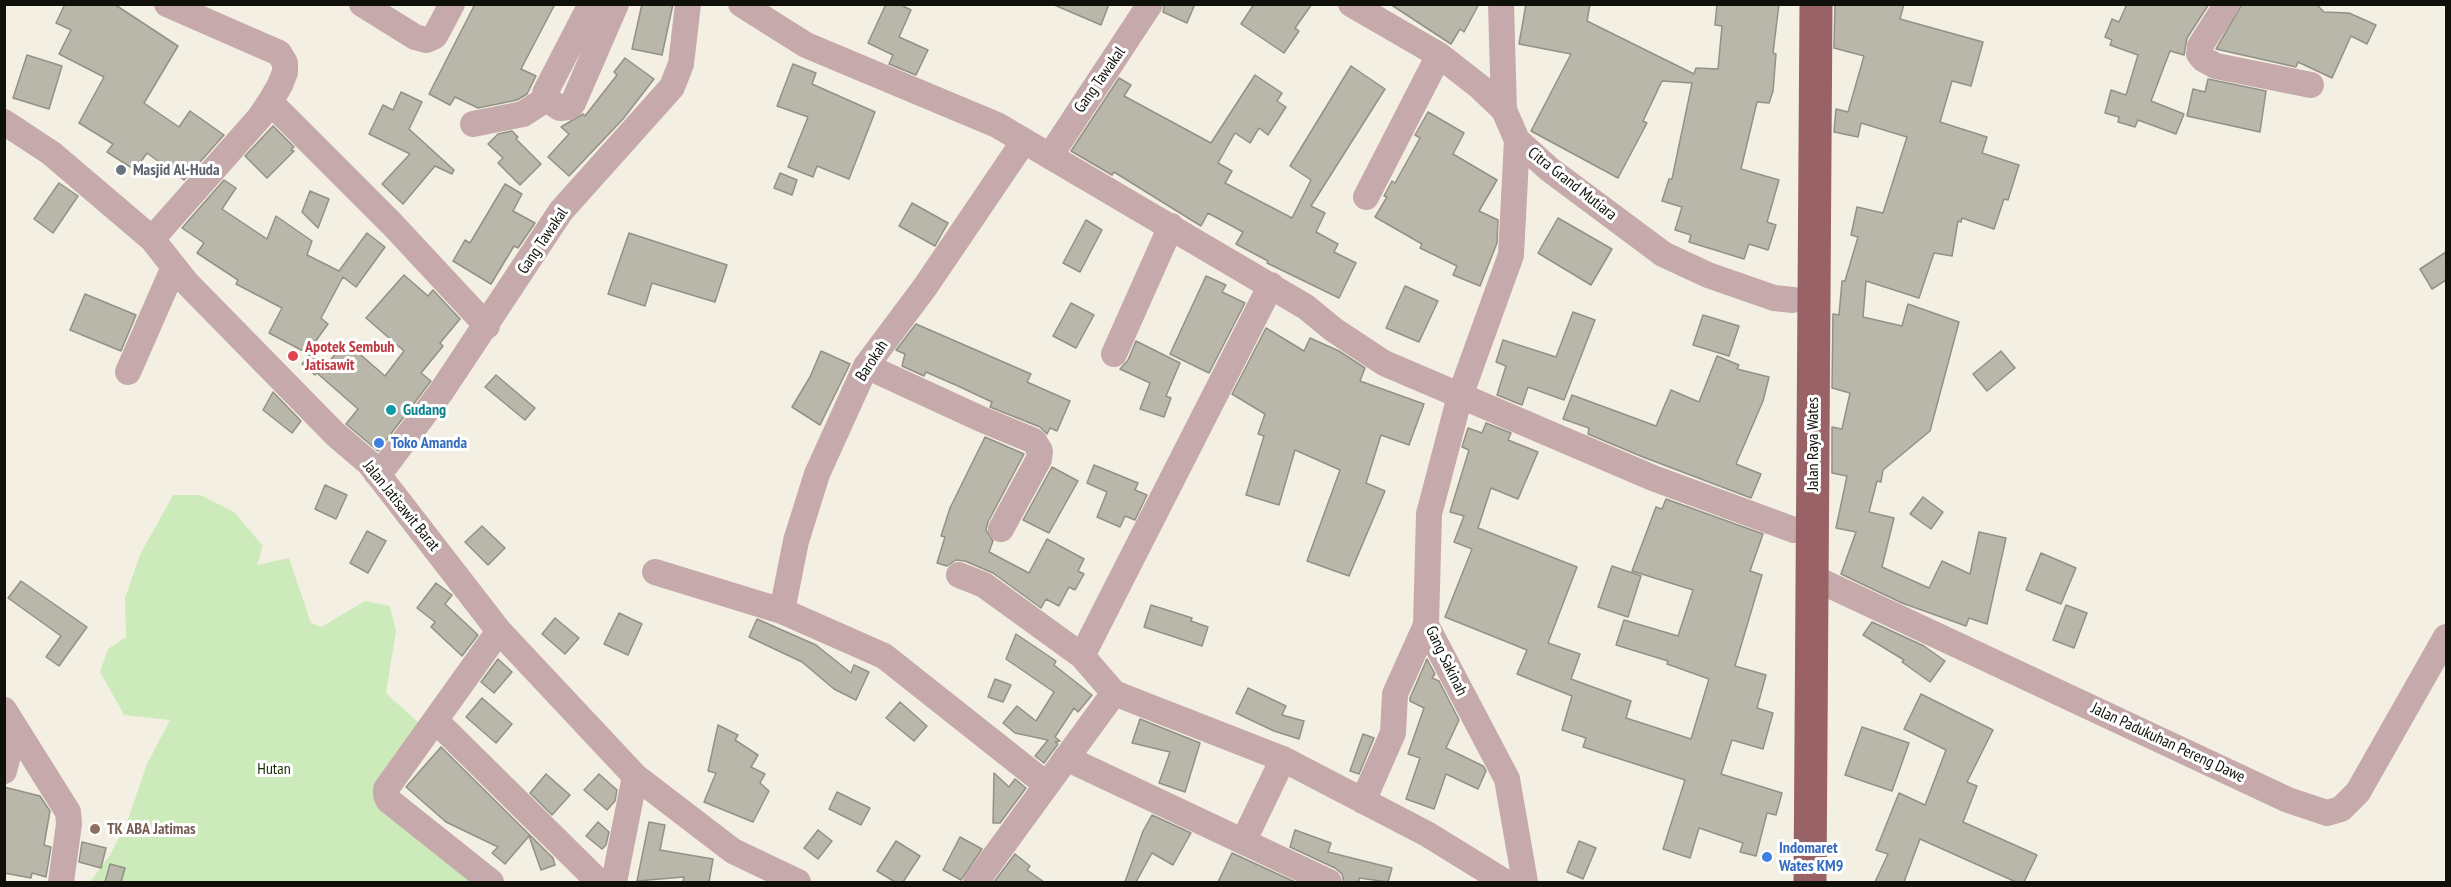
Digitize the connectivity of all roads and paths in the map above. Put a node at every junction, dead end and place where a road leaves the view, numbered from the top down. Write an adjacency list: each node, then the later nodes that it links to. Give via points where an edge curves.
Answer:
1 (166, 4): 17 (street, via 279,52 285,72)
2 (362, 4): 3 (street, via 426,40 435,36)
3 (452, 4)
4 (591, 4): 16 (street, via 547,88)
5 (616, 4): 16 (street, via 572,104 564,108)
6 (688, 4): 30 (street, Gang Tawakal, via 681,64 672,87 561,211)
7 (741, 4): 22 (street, via 806,45 998,125)
8 (1150, 4): 23 (street, Gang Tawakal)
9 (1351, 4): 14 (street, Citra Grand Mutiara)
10 (1502, 4): 18 (street)
11 (1796, 4): 29 (highway, Jalan Raya Wates)
12 (1816, 4): 40 (highway, Jalan Raya Wates)
13 (2227, 4): 15 (street, via 2200,46 2203,59 2216,66)
14 (1439, 55): 18 (street, Citra Grand Mutiara); 24 (street)
15 (2311, 85)
16 (546, 99): 20 (street, via 523,114)
17 (270, 102): 26 (street); 30 (street)
18 (1504, 110): 21 (street, Citra Grand Mutiara)
19 (4, 122): 26 (street, Jalan Jatisawit Barat, via 51,153)
20 (473, 124)
21 (1517, 140): 29 (street, Citra Grand Mutiara, via 1549,169 1664,254 1708,275 1774,298); 34 (street, Gang Sakinah, via 1511,255)
22 (1024, 141): 23 (street); 32 (street, Barokah, via 926,287)
23 (1050, 156): 25 (street)
24 (1366, 197)
25 (1171, 226): 28 (street); 31 (street)
26 (152, 239): 27 (street, Jalan Jatisawit Barat)
27 (174, 267): 33 (street); 35 (street, Jalan Jatisawit Barat)
28 (1271, 285): 34 (street, via 1384,363); 45 (street)
29 (1793, 300): 37 (highway, Jalan Raya Wates)
30 (487, 326): 35 (street, Gang Tawakal, via 386,465)
31 (1114, 354)
32 (866, 366): 36 (street, via 1034,441 1040,451 1039,459); 41 (street, Barokah, via 818,474 796,541)
33 (128, 372)
34 (1460, 396): 37 (street, via 1653,478); 42 (street, Gang Sakinah, via 1429,514)
35 (376, 473): 43 (street, Jalan Jatisawit Barat)
36 (1001, 529)
37 (1794, 530): 65 (highway, Jalan Raya Wates)
38 (655, 572): 41 (street)
39 (959, 575): 45 (street, via 984,585)
40 (1812, 577): 44 (street, Jalan Padukuhan Pereng Dawe, via 2288,800 2327,813 2341,809 2358,792); 66 (highway, Jalan Raya Wates)
41 (782, 611): 53 (street, via 884,656)
42 (1426, 625): 54 (street, via 1395,694 1393,733); 64 (street, Gang Sakinah, via 1507,779)
43 (499, 631): 48 (street); 52 (street, Jalan Jatisawit Barat)
44 (2446, 636)
45 (1082, 656): 46 (street)
46 (1114, 693): 49 (street); 50 (street)
47 (10, 719): 51 (street); 56 (street, via 68,812)
48 (437, 722): 57 (street, via 386,789 386,795); 58 (street)
49 (1066, 758): 53 (street); 55 (street)
50 (1283, 759): 54 (street); 55 (street)
51 (4, 771)
52 (635, 776): 59 (street); 60 (street, Jalan Jatisawit Barat, via 733,851)
53 (1047, 785): 61 (street)
54 (1363, 801): 63 (street)
55 (1244, 840): 62 (street)
56 (61, 882)
57 (491, 882)
58 (599, 882)
59 (614, 882)
60 (798, 882)
61 (976, 882)
62 (1329, 882)
63 (1505, 882)
64 (1525, 882)
65 (1792, 882)
66 (1810, 882)

